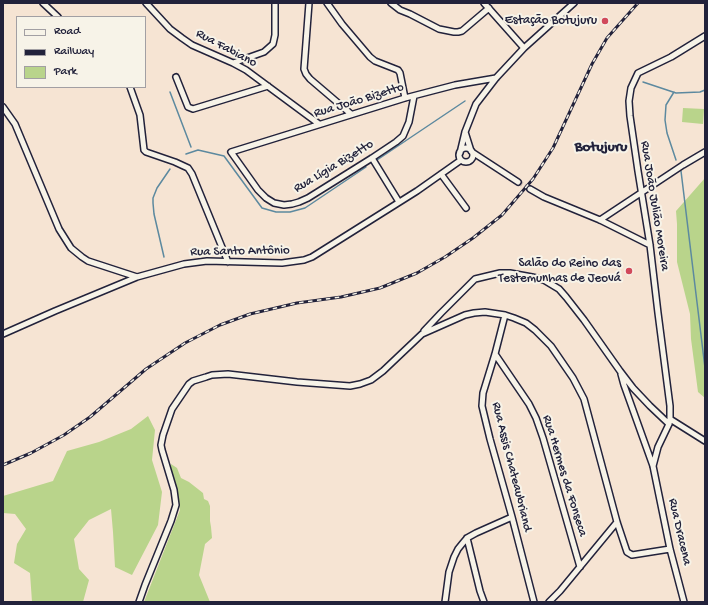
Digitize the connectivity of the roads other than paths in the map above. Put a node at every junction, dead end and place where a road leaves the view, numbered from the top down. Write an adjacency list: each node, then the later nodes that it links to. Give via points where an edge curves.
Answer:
1 (43, 3): 10 (street)
2 (146, 3): 13 (street, Rua Fabiano, via 182,38)
3 (275, 3): 13 (street, via 273,44 264,52)
4 (309, 3): 21 (street, via 304,68 306,74)
5 (327, 3): 19 (street, via 370,57 398,70)
6 (391, 3): 9 (street, via 439,29 454,32 462,31)
7 (484, 3): 9 (street)
8 (574, 3): 12 (street)
9 (489, 8): 12 (street)
10 (57, 16)
11 (705, 36): 35 (street, Rua João Julião Moreira, via 638,74 632,83 630,116)
12 (524, 48): 15 (street)
13 (233, 63): 16 (street, Rua Fabiano)
14 (176, 77): 16 (street, via 188,107 193,109)
15 (496, 78): 18 (street, Rua João Bizetto); 23 (street, via 476,104)
16 (268, 86): 22 (street, Rua Fabiano)
17 (130, 88): 40 (street, via 140,115 144,150 188,168)
18 (414, 96): 19 (street, Rua João Bizetto); 28 (street, Rua Lígia Bizetto, via 409,122 403,136)
19 (404, 98): 21 (street, Rua João Bizetto)
20 (3, 107): 41 (street, via 15,124 60,229 71,248 88,261)
21 (351, 114): 22 (street, Rua João Bizetto)
22 (319, 124): 25 (street, Rua João Bizetto)
23 (465, 132): 24 (street); 27 (street)
24 (472, 151): 27 (street, via 465,148); 29 (street); 31 (street)
25 (231, 152): 28 (street, Rua Lígia Bizetto, via 266,198 284,205 308,198)
26 (705, 152): 35 (street)
27 (460, 153): 30 (street)
28 (372, 158): 36 (street)
29 (472, 159): 30 (street, via 468,162); 31 (street)
30 (461, 160): 32 (street, Rua Santo Antônio)
31 (488, 163): 33 (street)
32 (441, 174): 36 (street, Rua Santo Antônio); 37 (street)
33 (518, 182)
34 (530, 189): 38 (street)
35 (642, 193): 38 (street); 39 (street, Rua João Julião Moreira)
36 (399, 202): 40 (street, Rua Santo Antônio, via 304,260 282,263)
37 (466, 208)
38 (600, 220): 39 (street)
39 (650, 245): 47 (street, Rua João Julião Moreira, via 670,406)
40 (228, 262): 41 (street, Rua Santo Antônio, via 195,262)
41 (137, 277): 43 (street, Rua Santo Antônio)
42 (505, 315): 44 (street, via 486,312 465,315); 45 (street, Rua Assis Chateaubriand); 51 (street, via 535,330 559,356 576,383 584,399)
43 (3, 334)
44 (422, 334): 46 (street, via 475,279 500,273 532,277 544,280 559,289); 55 (street, via 383,371 371,380 355,385 297,382 228,374 206,376 189,384 172,409 161,445 176,505)
45 (495, 354): 50 (street, Rua Assis Chateaubriand, via 483,393 482,406); 54 (street, Rua Hermes da Fonseca, via 536,418)
46 (620, 371): 47 (street, via 650,406); 49 (street, Rua Dracena)
47 (669, 422): 48 (street); 49 (street, Rua Dracena)
48 (705, 441)
49 (653, 466): 53 (street, Rua Dracena)
50 (512, 517): 52 (street); 58 (street, Rua Assis Chateaubriand)
51 (617, 522): 53 (street, via 627,552 630,554); 54 (street)
52 (467, 538): 56 (street, via 454,557); 57 (street)
53 (670, 549): 60 (street, Rua Dracena)
54 (580, 567): 59 (street)
55 (139, 602)
56 (445, 602)
57 (484, 602)
58 (534, 602)
59 (549, 602)
60 (684, 602)

